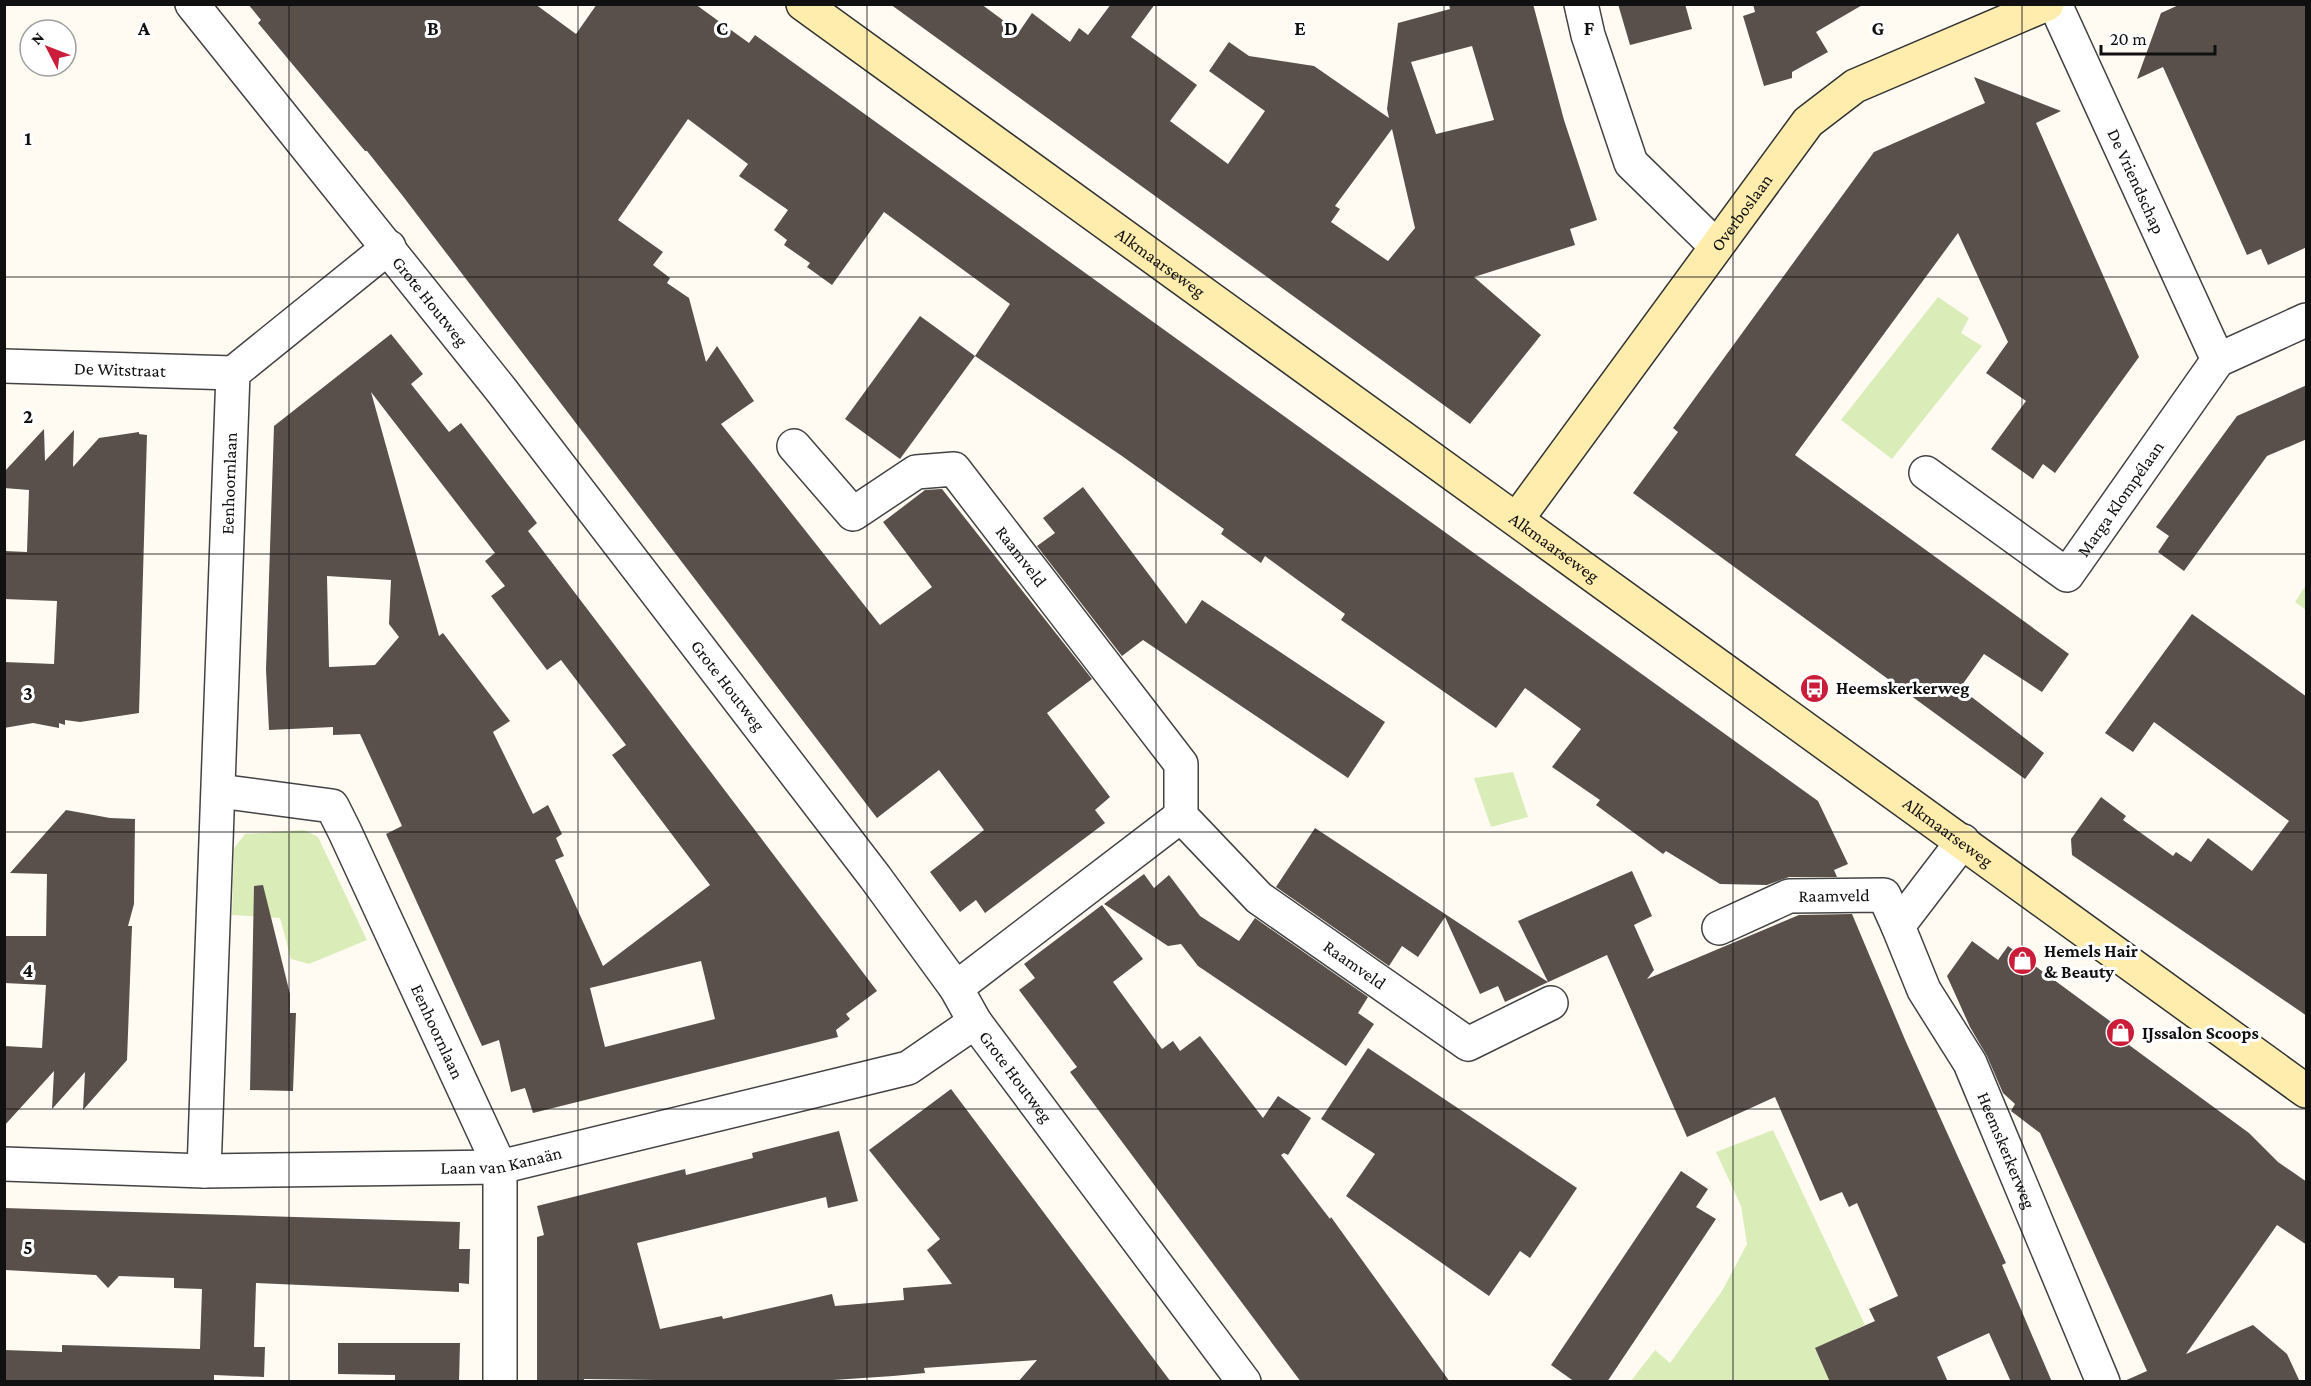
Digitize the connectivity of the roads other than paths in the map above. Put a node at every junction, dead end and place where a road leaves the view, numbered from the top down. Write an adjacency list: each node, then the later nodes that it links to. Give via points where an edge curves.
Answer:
1 (192, 4): 7 (street, Grote Houtweg)
2 (1581, 4): 6 (street, via 1631,164)
3 (2047, 4): 6 (street, Overboslaan, via 1856,86 1808,123)
4 (2055, 4): 9 (street, De Vriendschap)
5 (807, 6): 14 (street, Alkmaarseweg)
6 (1716, 246): 14 (street, Overboslaan)
7 (389, 247): 11 (street); 21 (street, Grote Houtweg, via 875,877)
8 (2307, 320): 9 (street)
9 (2218, 360): 13 (street, Marga Klompélaan, via 2067,575)
10 (4, 366): 11 (street, De Witstraat)
11 (233, 373): 15 (street, Eenhoornlaan)
12 (794, 446): 16 (street, Raamveld, via 853,514 916,472 954,469 1181,764)
13 (1926, 473)
14 (1517, 519): 17 (street, Alkmaarseweg)
15 (219, 791): 26 (street, Eenhoornlaan, via 332,806); 27 (street, Eenhoornlaan)
16 (1181, 816): 21 (street); 22 (street, Raamveld, via 1259,898 1468,1044)
17 (1963, 841): 19 (street); 24 (street, Alkmaarseweg)
18 (1884, 896): 19 (street, Heemskerkerweg); 20 (street, Raamveld, via 1789,896)
19 (1898, 926): 30 (street, Heemskerkerweg, via 1924,990 1970,1063)
20 (1719, 928)
21 (956, 988): 23 (street, Grote Houtweg)
22 (1551, 1003)
23 (975, 1022): 26 (street, Laan van Kanaän, via 908,1068); 29 (street, Grote Houtweg)
24 (2307, 1091)
25 (4, 1164): 27 (street, Laan van Kanaän)
26 (500, 1167): 27 (street, Laan van Kanaän); 28 (street, Eenhoornlaan)
27 (204, 1171)
28 (500, 1382)
29 (1244, 1382)
30 (2103, 1382)

